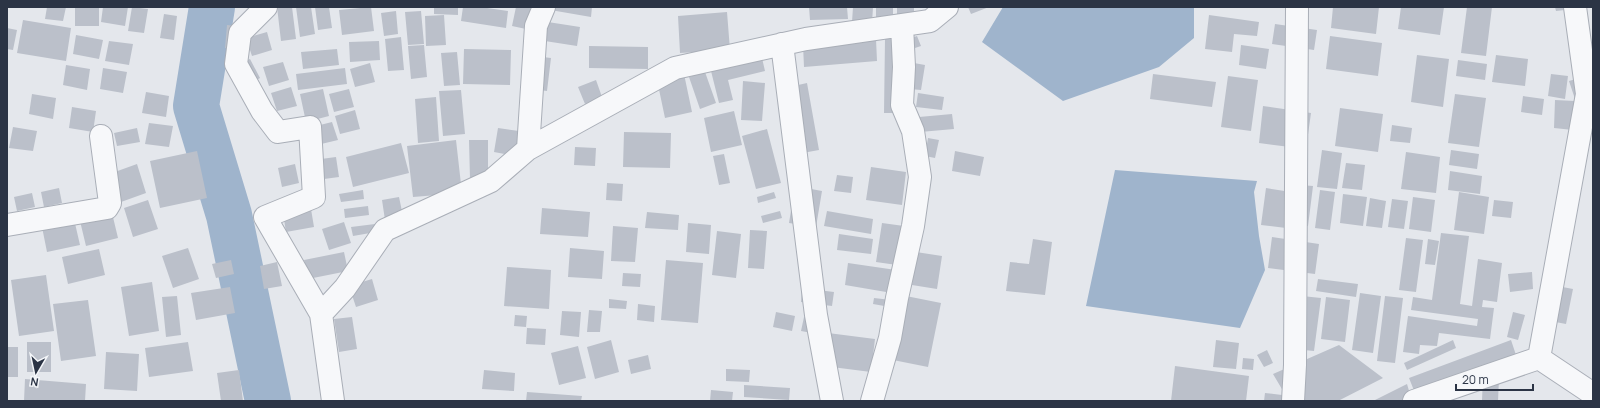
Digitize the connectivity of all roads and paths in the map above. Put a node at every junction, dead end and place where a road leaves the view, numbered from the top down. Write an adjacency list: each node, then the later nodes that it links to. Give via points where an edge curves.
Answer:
1 (266, 7): 11 (street, via 240,33 236,64 262,111 278,132 310,127 314,197 265,218)
2 (544, 7): 9 (street, via 536,26)
3 (947, 7): 6 (street, via 930,21)
4 (1297, 7): 17 (street, via 1296,357)
5 (1575, 7): 12 (street, via 1587,94)
6 (902, 25): 7 (street); 16 (street, via 902,105 913,131 920,177 914,226 890,338)
7 (782, 44): 9 (street, via 675,68); 15 (street, via 816,314)
8 (101, 136): 10 (street, via 110,203 107,208)
9 (528, 149): 11 (street, via 491,181 385,230 345,288)
10 (7, 225)
11 (321, 314): 14 (street)
12 (1539, 358): 13 (street); 18 (street)
13 (1593, 394)
14 (333, 401)
15 (832, 401)
16 (872, 401)
17 (1293, 401)
18 (1414, 401)

